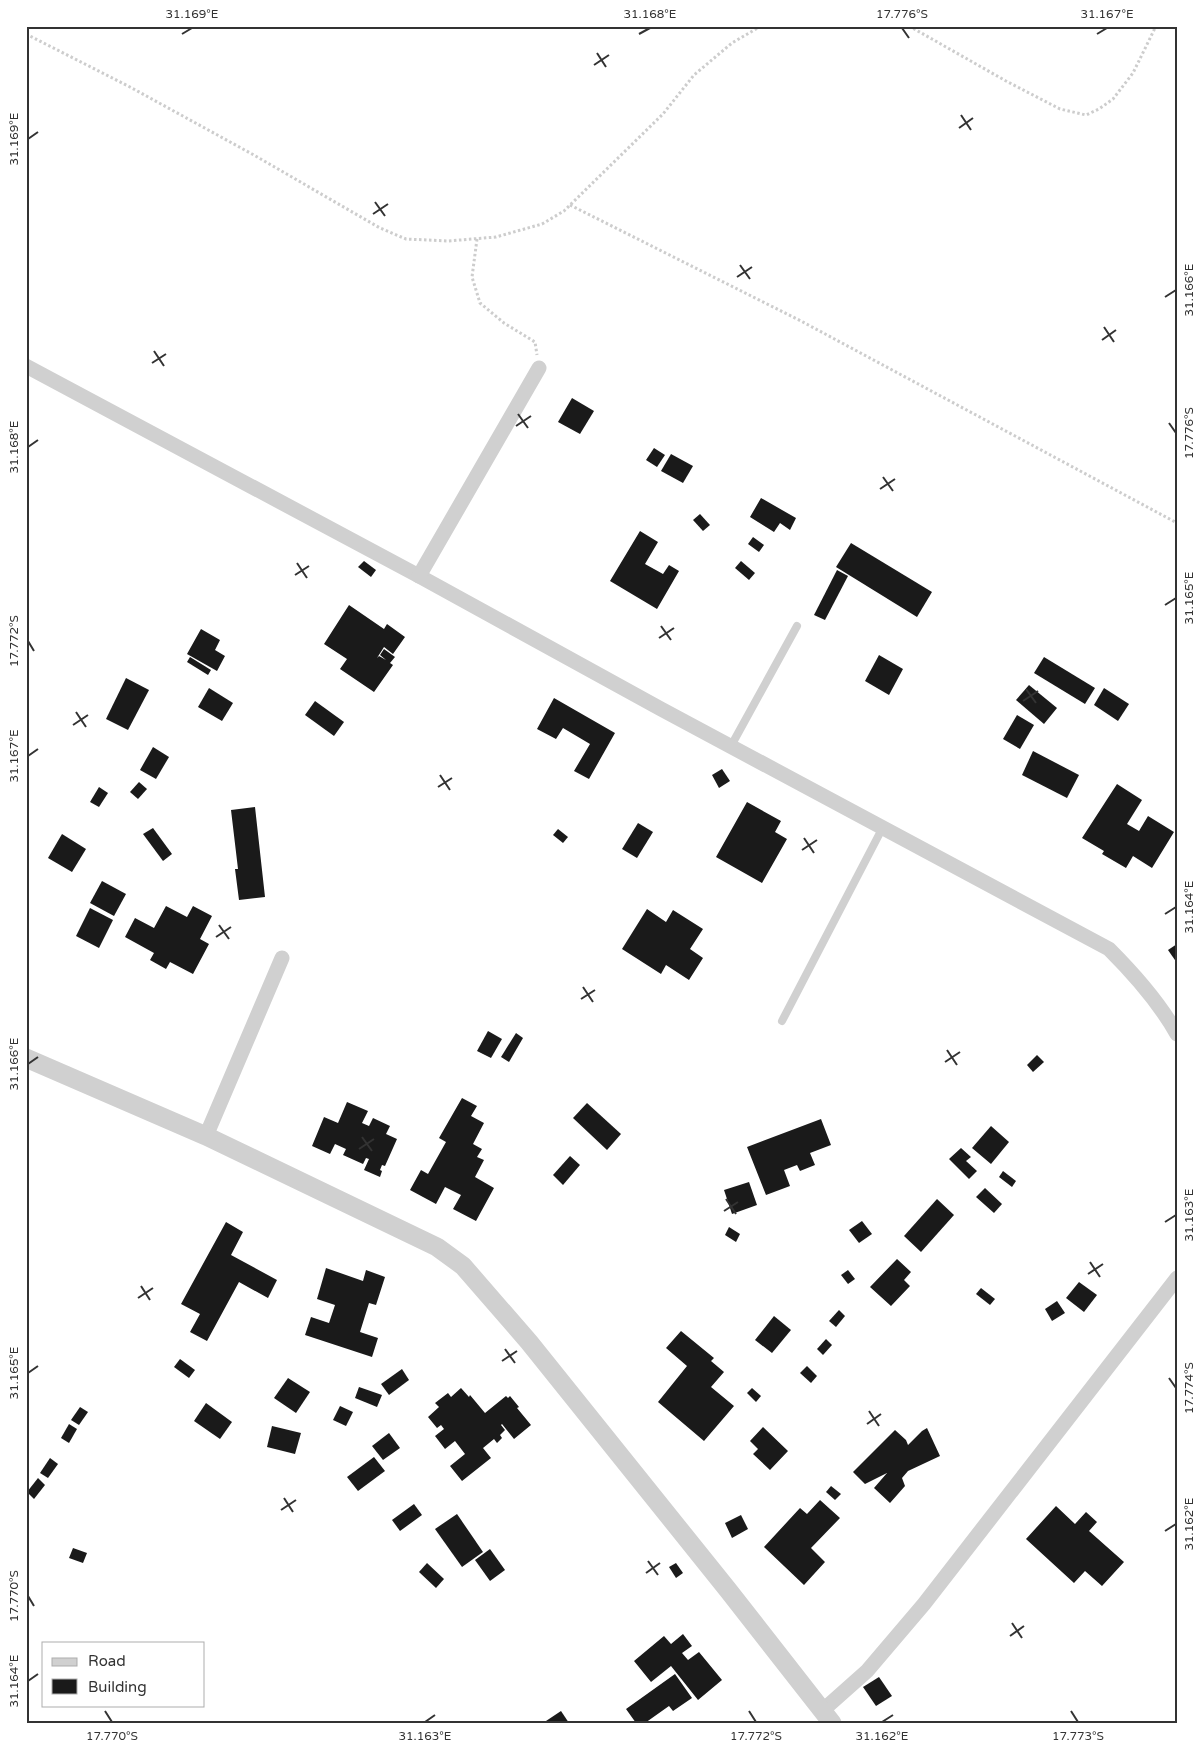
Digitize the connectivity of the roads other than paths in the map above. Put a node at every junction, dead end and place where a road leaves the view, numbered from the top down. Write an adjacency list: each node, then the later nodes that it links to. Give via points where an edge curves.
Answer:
1 (26, 366): 3 (street)
2 (539, 368): 3 (street)
3 (419, 576): 5 (street)
4 (797, 626): 5 (lane)
5 (730, 746): 6 (street)
6 (883, 828): 8 (lane); 9 (street, via 1109,949 1138,978)
7 (282, 958): 11 (street)
8 (782, 1021)
9 (1177, 1034)
10 (26, 1058): 11 (street)
11 (206, 1136): 13 (street, via 437,1247 463,1266 529,1342)
12 (1177, 1278): 13 (street, via 924,1604)
13 (827, 1717)

